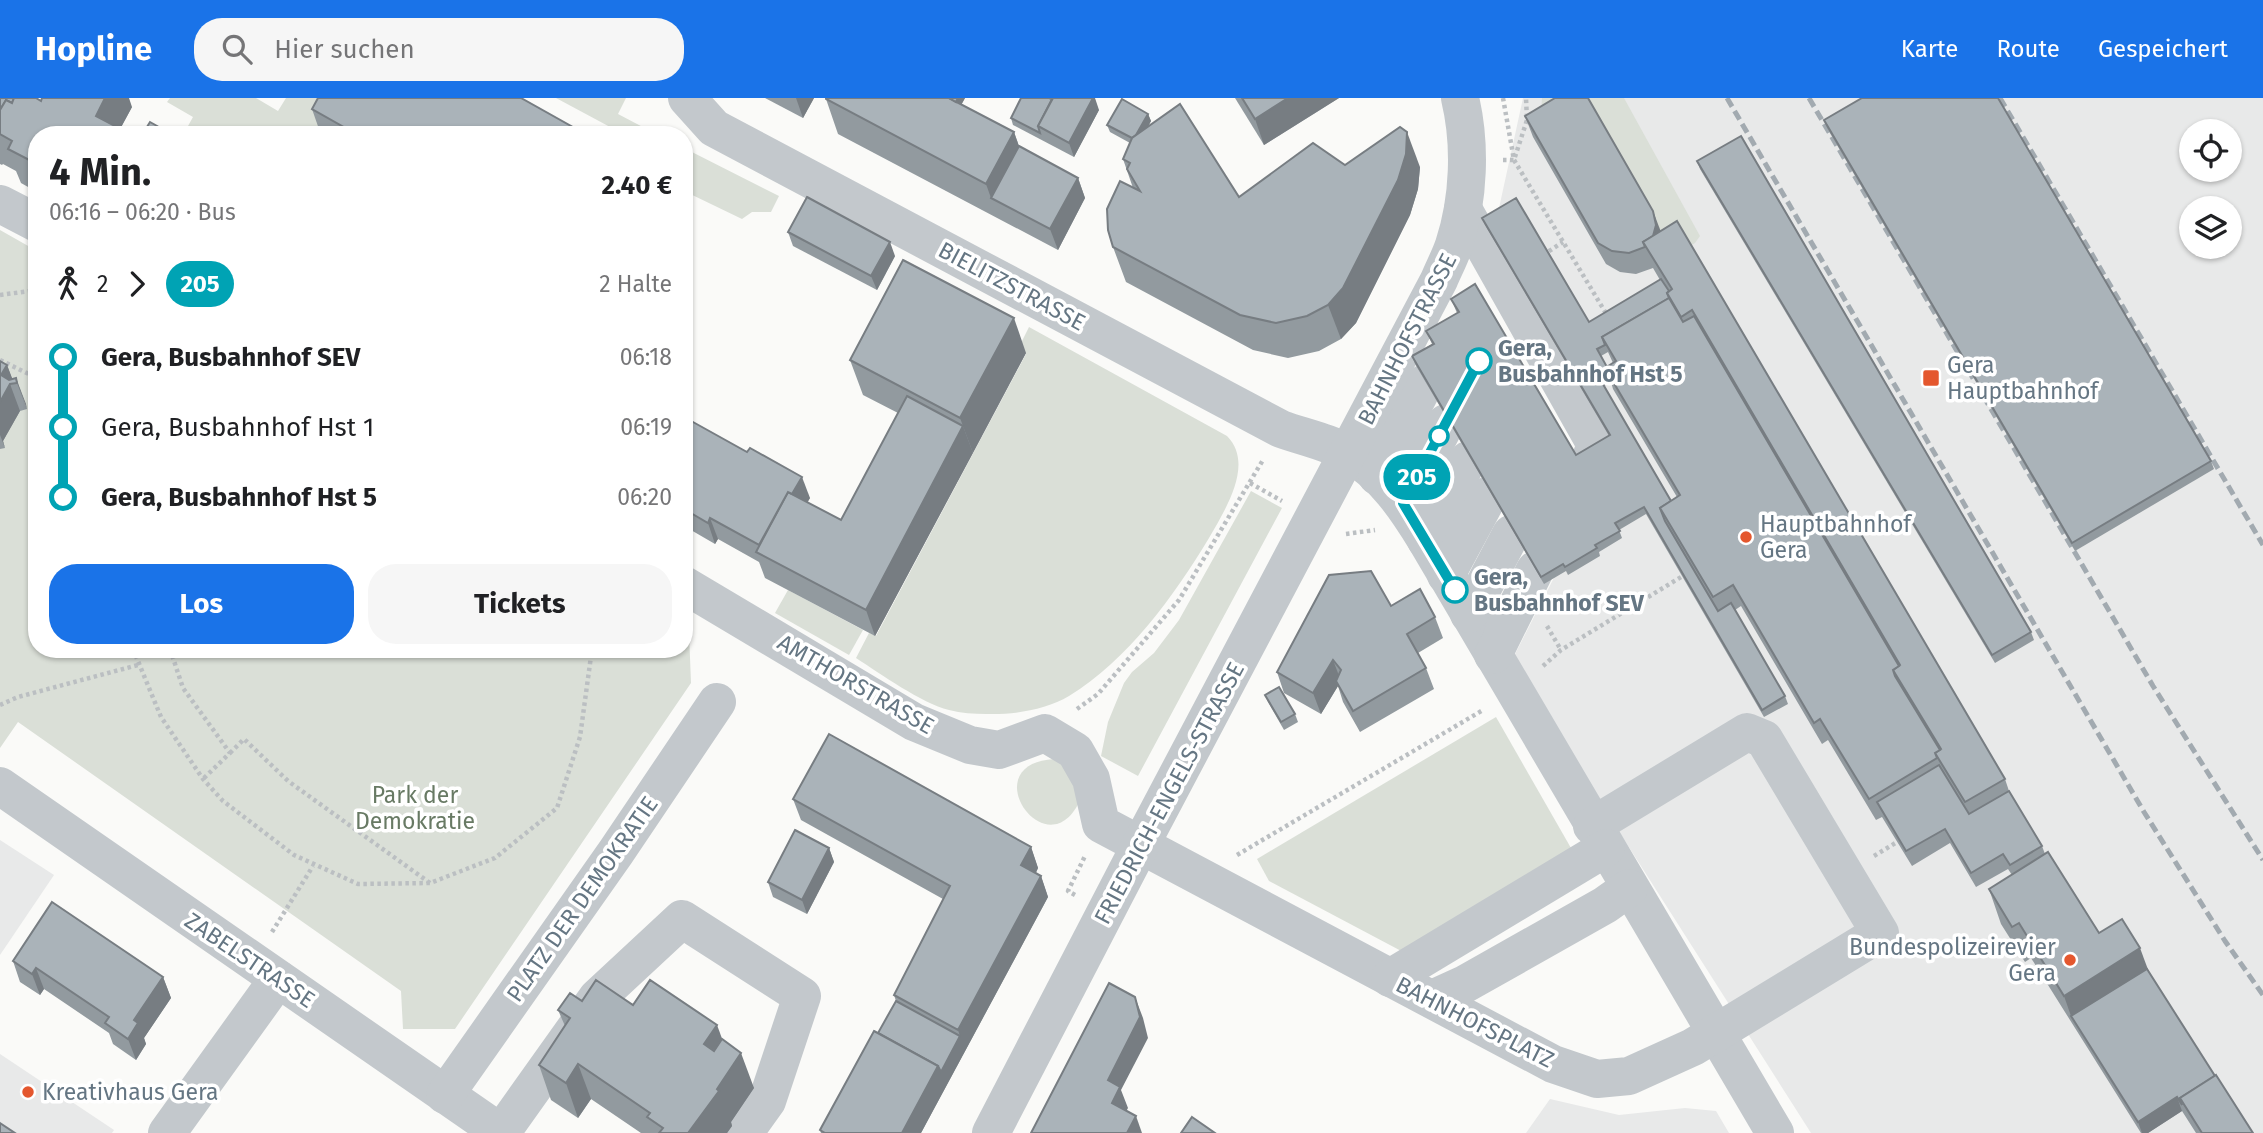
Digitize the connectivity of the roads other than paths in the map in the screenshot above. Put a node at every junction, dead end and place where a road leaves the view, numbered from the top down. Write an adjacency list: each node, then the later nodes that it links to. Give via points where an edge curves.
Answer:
1 (687, 98): 12 (street, BIELITZSTRASSE, via 714,128)
2 (1460, 98): 4 (street, BAHNHOFSTRASSE, via 1467,170)
3 (0, 204): 5 (street)
4 (1463, 209): 6 (street); 12 (street, BAHNHOFSTRASSE)
5 (28, 218)
6 (1489, 257): 7 (street); 8 (street)
7 (1470, 295)
8 (1544, 377)
9 (1424, 383): 12 (street)
10 (1446, 423): 12 (street)
11 (1468, 460): 15 (street)
12 (1376, 478): 15 (street); 24 (street, FRIEDRICH-ENGELS-STRASSE)
13 (1489, 495): 17 (street)
14 (1511, 534): 19 (street)
15 (1426, 540): 17 (street)
16 (1535, 570): 20 (street)
17 (1446, 575): 19 (street)
18 (693, 590): 24 (street, AMTHORSTRASSE, via 915,722 970,745 999,750 1045,733 1075,751 1091,779 1101,824)
19 (1469, 614): 20 (street)
20 (1493, 655): 23 (street)
21 (717, 702): 30 (street, PLATZ DER DEMOKRATIE)
22 (0, 786): 26 (street, ZABELSTRASSE)
23 (1599, 837): 25 (street); 27 (street); 29 (street, BAHNHOFSPLATZ, via 1747,732 1764,739 1795,787 1880,933)
24 (1140, 846): 27 (street, BAHNHOFSPLATZ); 34 (street, FRIEDRICH-ENGELS-STRASSE)
25 (1629, 888): 28 (street); 29 (street)
26 (265, 970): 30 (street, ZABELSTRASSE); 32 (street)
27 (1390, 978): 28 (street, BAHNHOFSPLATZ)
28 (1432, 999): 29 (street, BAHNHOFSPLATZ, via 1553,1064 1597,1079 1629,1076)
29 (1715, 1034): 35 (street)
30 (445, 1095): 31 (street, ZABELSTRASSE)
31 (495, 1131): 33 (street, via 597,999 682,919 802,996 767,1101)
32 (167, 1133)
33 (744, 1133)
34 (991, 1133)
35 (1775, 1133)

